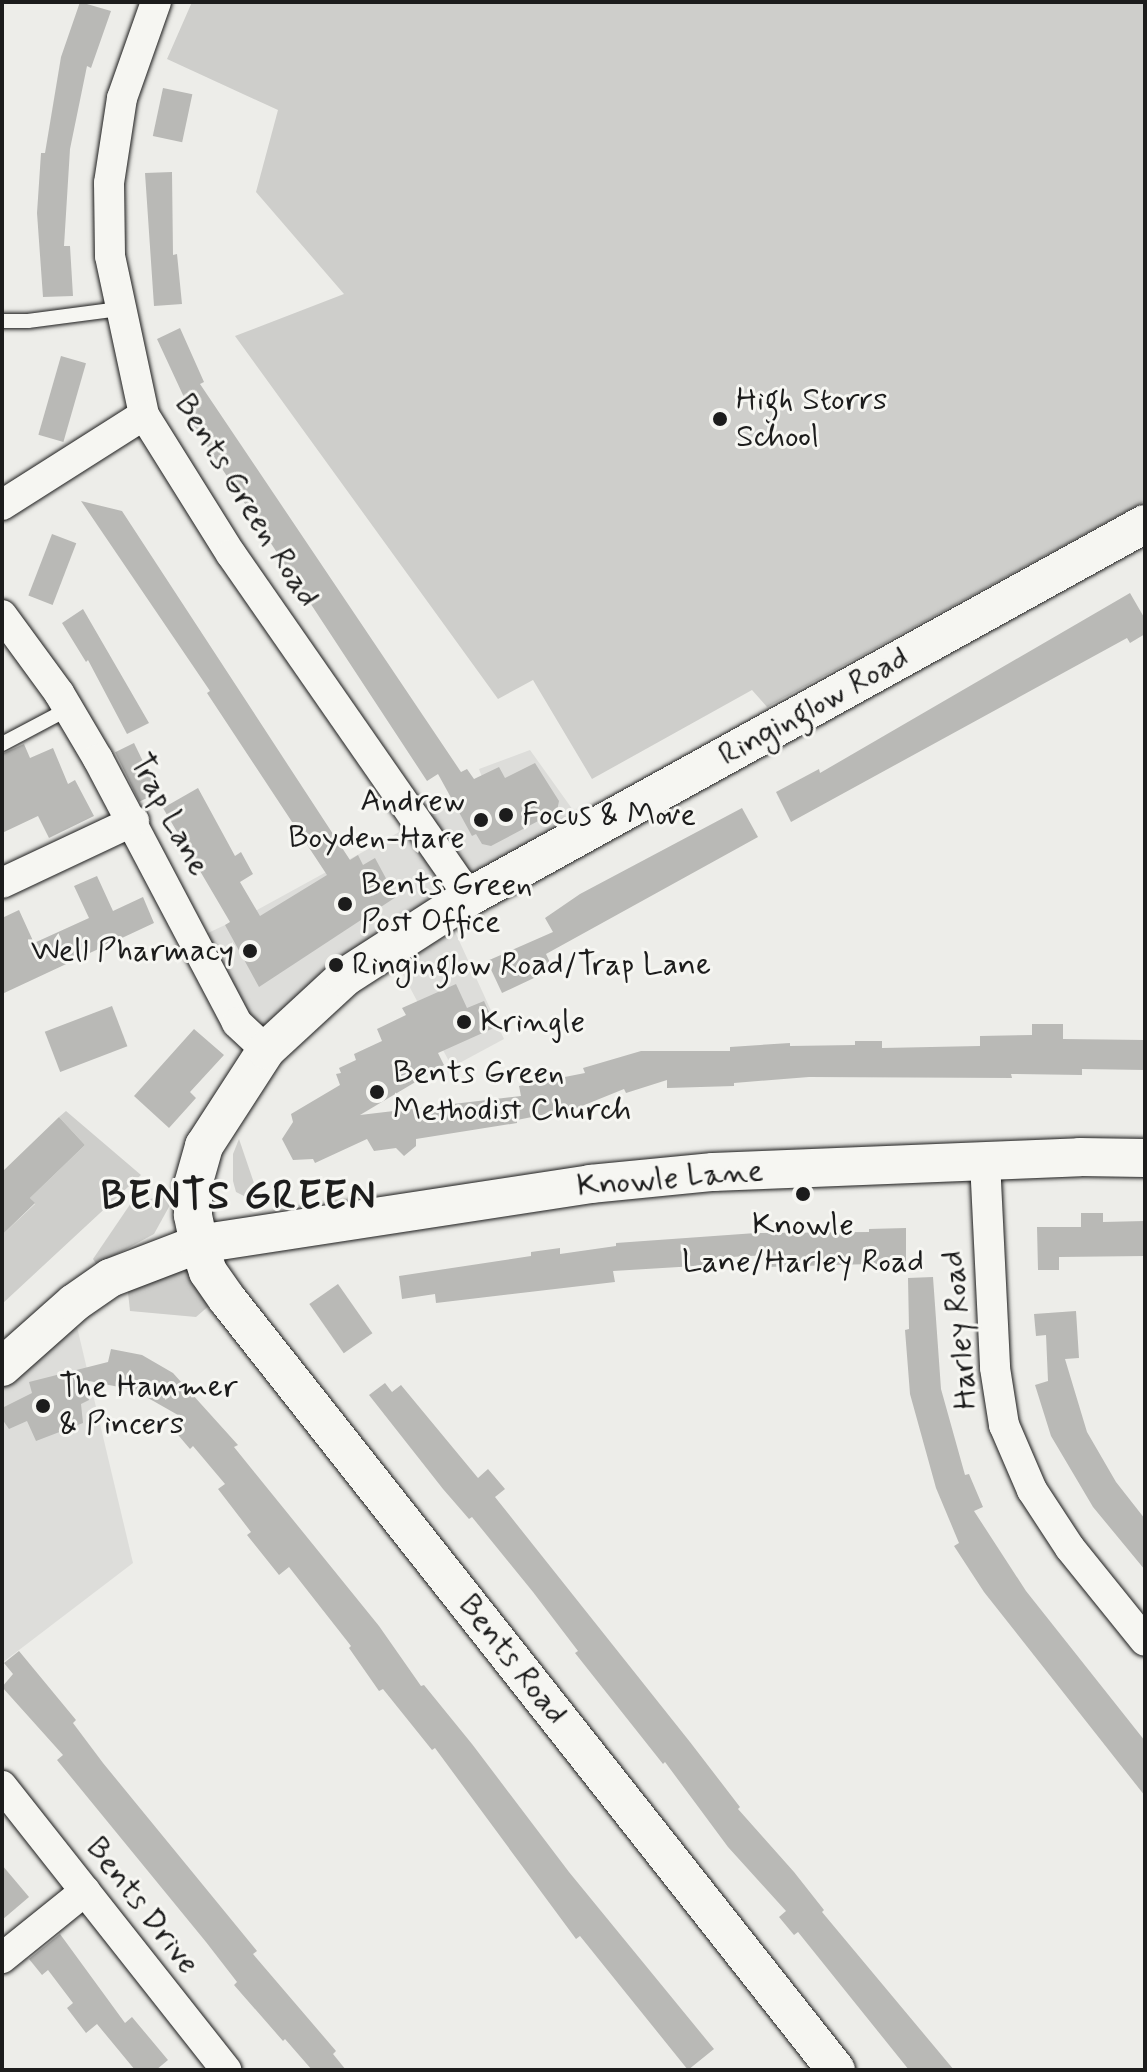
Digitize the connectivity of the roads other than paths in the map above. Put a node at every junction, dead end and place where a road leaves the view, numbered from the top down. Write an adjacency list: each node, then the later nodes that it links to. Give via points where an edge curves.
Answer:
1 (156, 2): 2 (street, Bents Green Road, via 122,98 109,183 110,256)
2 (119, 309): 3 (lane); 4 (street, Bents Green Road)
3 (2, 321)
4 (144, 415): 5 (street); 12 (street, Bents Green Road, via 231,554)
5 (2, 505)
6 (1145, 524): 12 (street, Ringinglow Road)
7 (2, 615): 8 (street, Trap Lane)
8 (68, 709): 9 (lane); 10 (street, Trap Lane)
9 (2, 744)
10 (134, 821): 11 (street); 13 (street, Trap Lane, via 218,991 237,1023)
11 (2, 883)
12 (469, 897): 13 (street, Ringinglow Road, via 345,977)
13 (266, 1050): 16 (street, Ringinglow Road, via 204,1146 193,1185)
14 (1145, 1158): 15 (street, Knowle Lane)
15 (985, 1161): 16 (street, Knowle Lane, via 713,1172 590,1184); 18 (street, Harley Road, via 995,1368 1004,1425 1032,1490 1070,1548)
16 (199, 1244): 17 (street, via 110,1278); 23 (street, Bents Road, via 208,1272 227,1299)
17 (2, 1367)
18 (1145, 1641)
19 (2, 1786): 20 (street, Bents Drive)
20 (85, 1891): 21 (street); 22 (street, Bents Drive)
21 (2, 1958)
22 (226, 2070)
23 (836, 2070)

